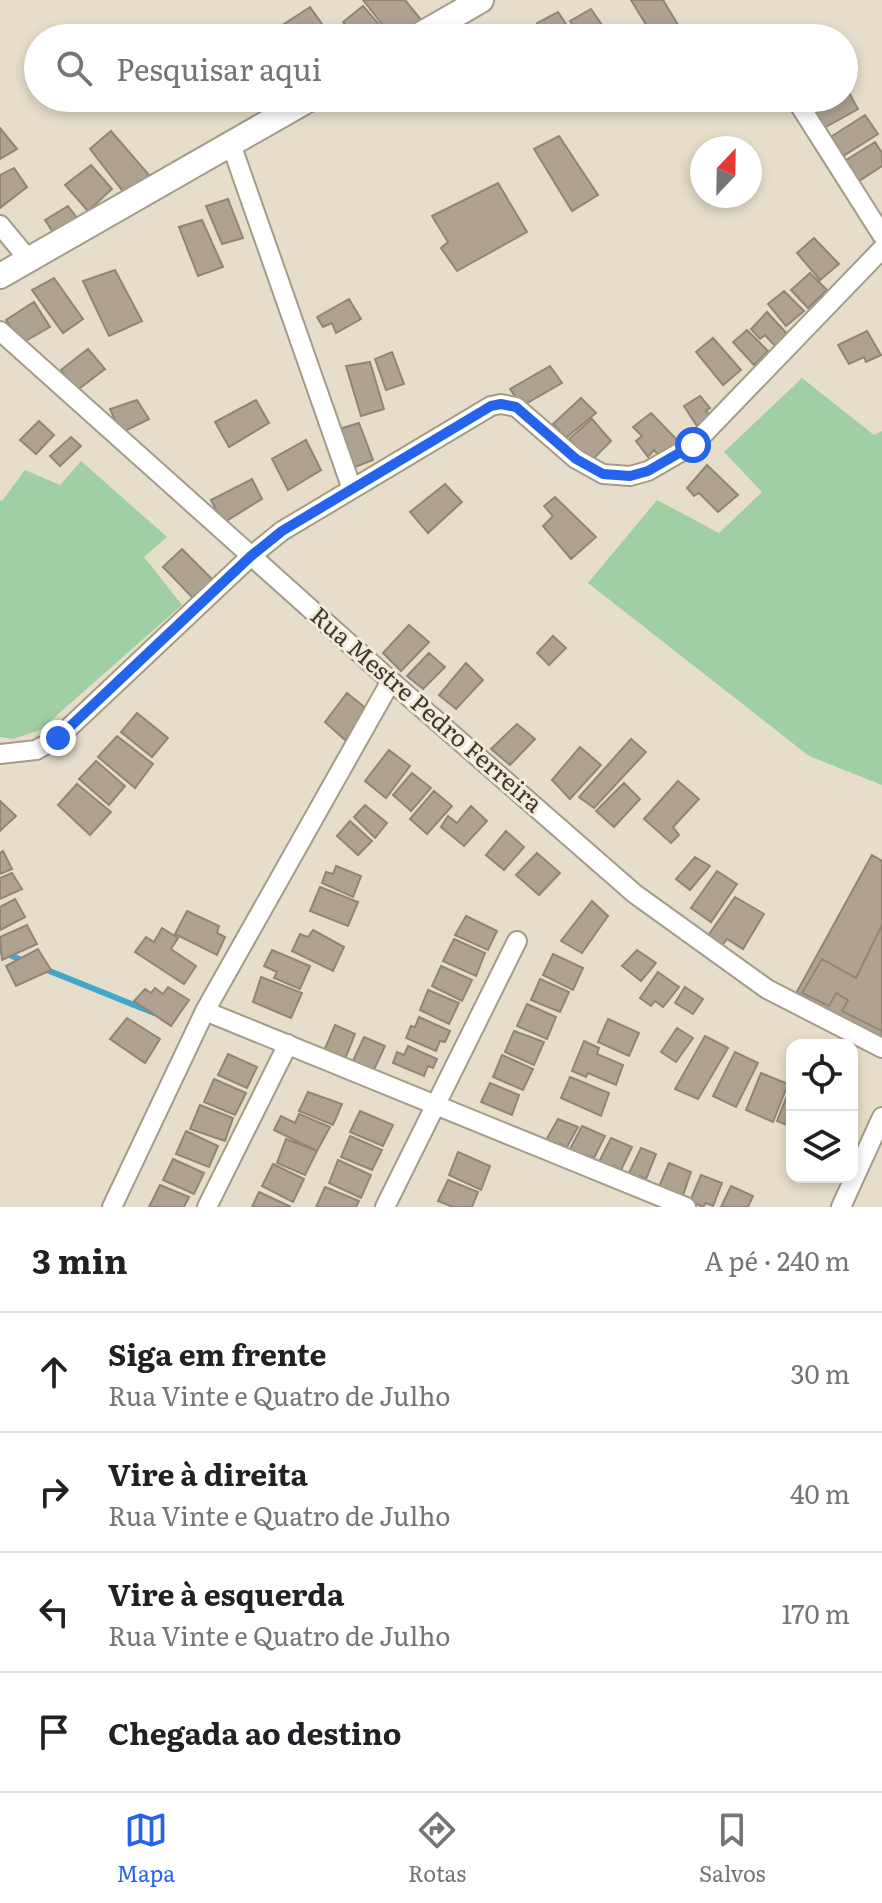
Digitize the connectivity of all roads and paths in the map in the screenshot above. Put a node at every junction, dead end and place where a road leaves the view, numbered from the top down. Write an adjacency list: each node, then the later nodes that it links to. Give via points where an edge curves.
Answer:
1 (464, 4): 2 (street)
2 (435, 24)
3 (287, 112): 5 (street)
4 (804, 112): 7 (street)
5 (231, 144): 9 (street); 12 (street)
6 (0, 225): 9 (street)
7 (882, 235)
8 (882, 249): 12 (street, via 693,445 648,471 603,474 576,459 516,407 501,404)
9 (29, 260): 10 (street)
10 (0, 276)
11 (0, 331): 13 (street, Rua Mestre Pedro Ferreira)
12 (352, 489): 13 (street)
13 (251, 556): 14 (street, Rua Mestre Pedro Ferreira); 15 (street, via 58,738 36,750)
14 (391, 681): 17 (street); 19 (street, Rua Mestre Pedro Ferreira, via 635,894 767,989)
15 (0, 754)
16 (517, 941): 20 (street)
17 (205, 1011): 18 (street); 22 (street)
18 (288, 1044): 20 (street); 23 (street)
19 (882, 1048)
20 (435, 1104): 24 (street); 25 (street)
21 (882, 1117): 26 (street)
22 (112, 1207)
23 (207, 1207)
24 (385, 1207)
25 (686, 1207)
26 (841, 1207)

